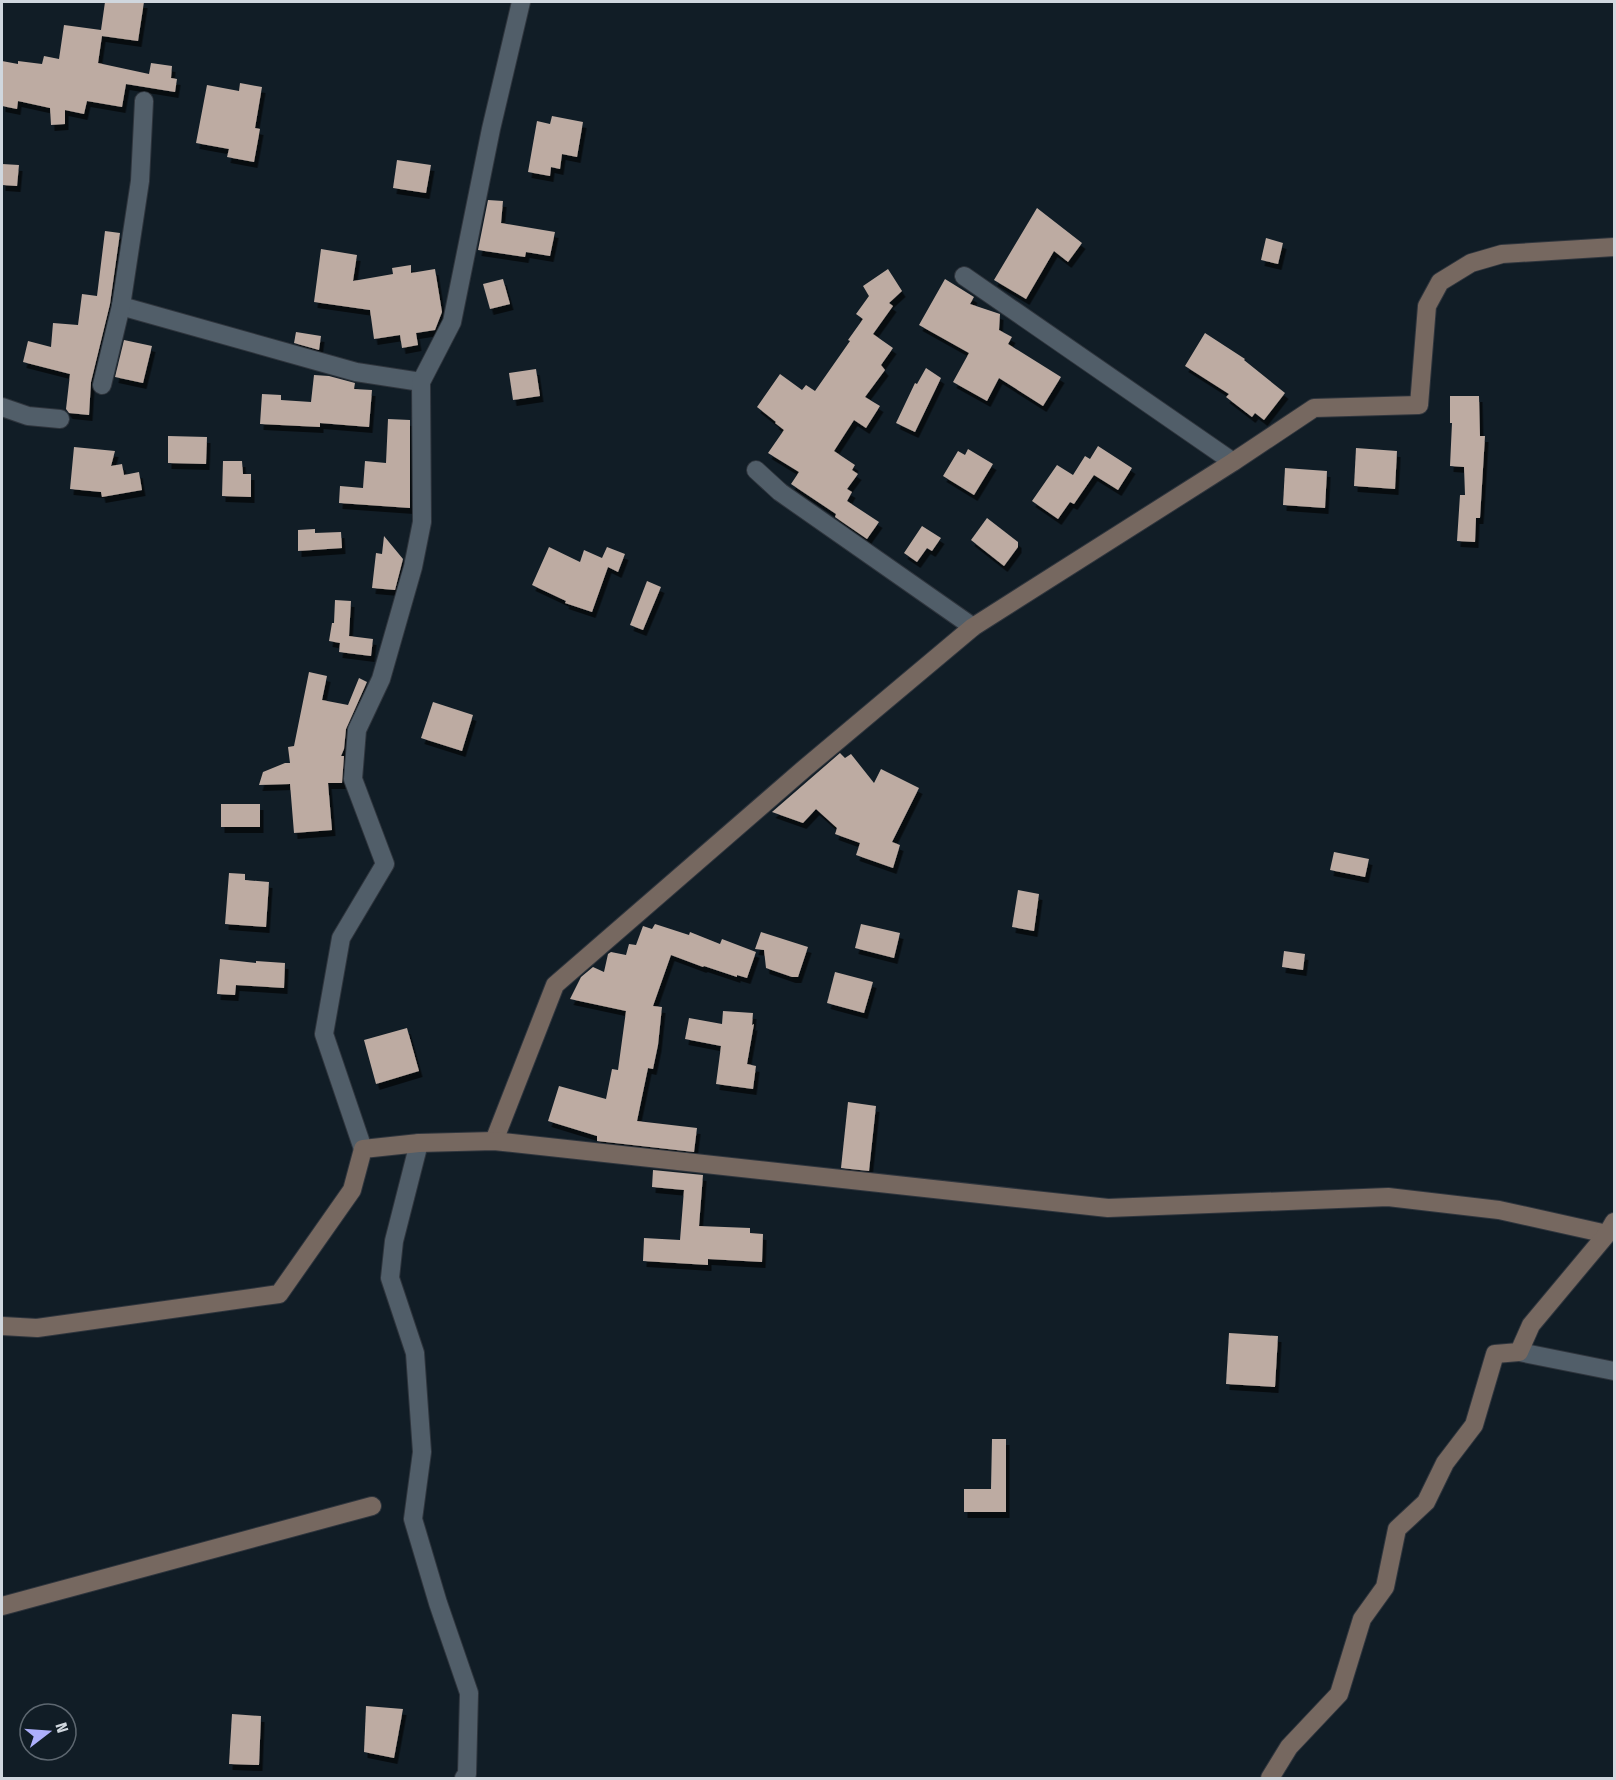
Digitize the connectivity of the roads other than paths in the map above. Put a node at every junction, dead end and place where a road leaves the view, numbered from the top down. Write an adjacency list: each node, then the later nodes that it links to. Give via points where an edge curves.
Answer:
1 (520, 2): 6 (street, via 452,322)
2 (144, 101): 5 (street, via 140,181)
3 (1614, 247): 10 (street, via 1502,254 1471,263 1440,282 1427,306 1419,405 1314,408)
4 (964, 276): 10 (street)
5 (122, 306): 6 (street, via 356,372); 7 (street)
6 (421, 382): 15 (street, via 422,522 381,680 357,730 353,779 385,864 341,938 324,1034)
7 (102, 385)
8 (2, 407): 9 (street, via 28,416)
9 (60, 419)
10 (1233, 462): 12 (street)
11 (756, 470): 12 (street, via 780,492)
12 (973, 627): 13 (street, via 555,985)
13 (494, 1141): 14 (street); 16 (street, via 1108,1208 1388,1197)
14 (419, 1143): 15 (street); 22 (street, via 394,1241 390,1278 415,1353 422,1452 413,1519 469,1693)
15 (363, 1149): 17 (street, via 352,1190 279,1293 37,1328)
16 (1611, 1228): 18 (street, via 1531,1325)
17 (2, 1326)
18 (1519, 1352): 19 (street); 23 (street, via 1495,1354 1474,1425 1445,1463 1426,1502 1396,1529 1385,1587 1362,1619 1339,1694 1289,1748)
19 (1614, 1371)
20 (372, 1506): 21 (street)
21 (2, 1606)
22 (464, 1779)
23 (1270, 1779)

